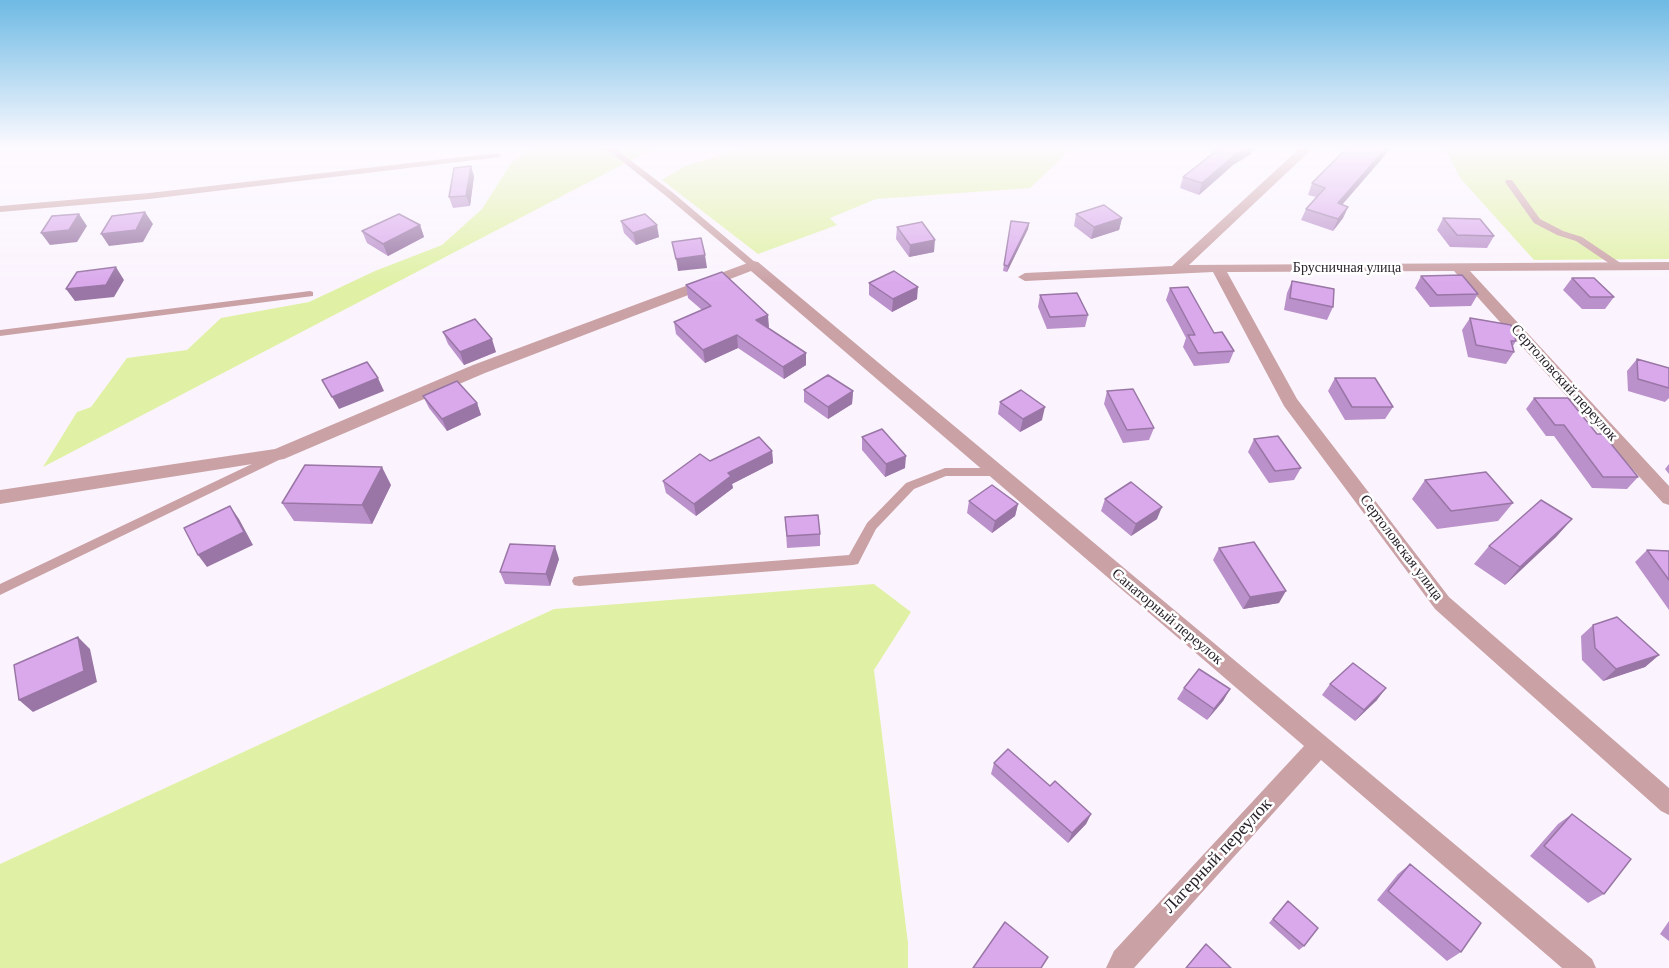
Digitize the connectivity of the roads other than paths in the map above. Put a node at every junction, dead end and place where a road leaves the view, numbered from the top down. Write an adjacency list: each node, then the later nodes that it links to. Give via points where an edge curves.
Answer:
1 (181, 192): 5 (lane)
2 (667, 192): 6 (lane)
3 (1260, 192): 11 (street)
4 (1516, 192): 7 (lane, via 1537,221 1579,239)
5 (0, 209)
6 (753, 265): 15 (street, via 479,369); 16 (street, Санаторный переулок)
7 (1619, 266): 8 (street, Брусничная улица); 9 (street, Брусничная улица)
8 (1669, 266)
9 (1458, 267): 10 (street, Брусничная улица); 18 (street, Сертоловский переулок)
10 (1218, 268): 11 (street, Брусничная улица); 22 (street, Сертоловская улица, via 1290,402 1442,603)
11 (1176, 270): 12 (street, Брусничная улица)
12 (1025, 277)
13 (310, 294): 14 (lane)
14 (0, 333)
15 (278, 455): 17 (street); 20 (lane)
16 (996, 472): 19 (lane, via 945,472 910,486 872,526 853,560); 21 (street, Санаторный переулок)
17 (0, 497)
18 (1669, 498)
19 (579, 581)
20 (0, 590)
21 (1319, 746): 23 (street, Лагерный переулок); 24 (street, Санаторный переулок)
22 (1669, 803)
23 (1119, 968)
24 (1583, 968)

